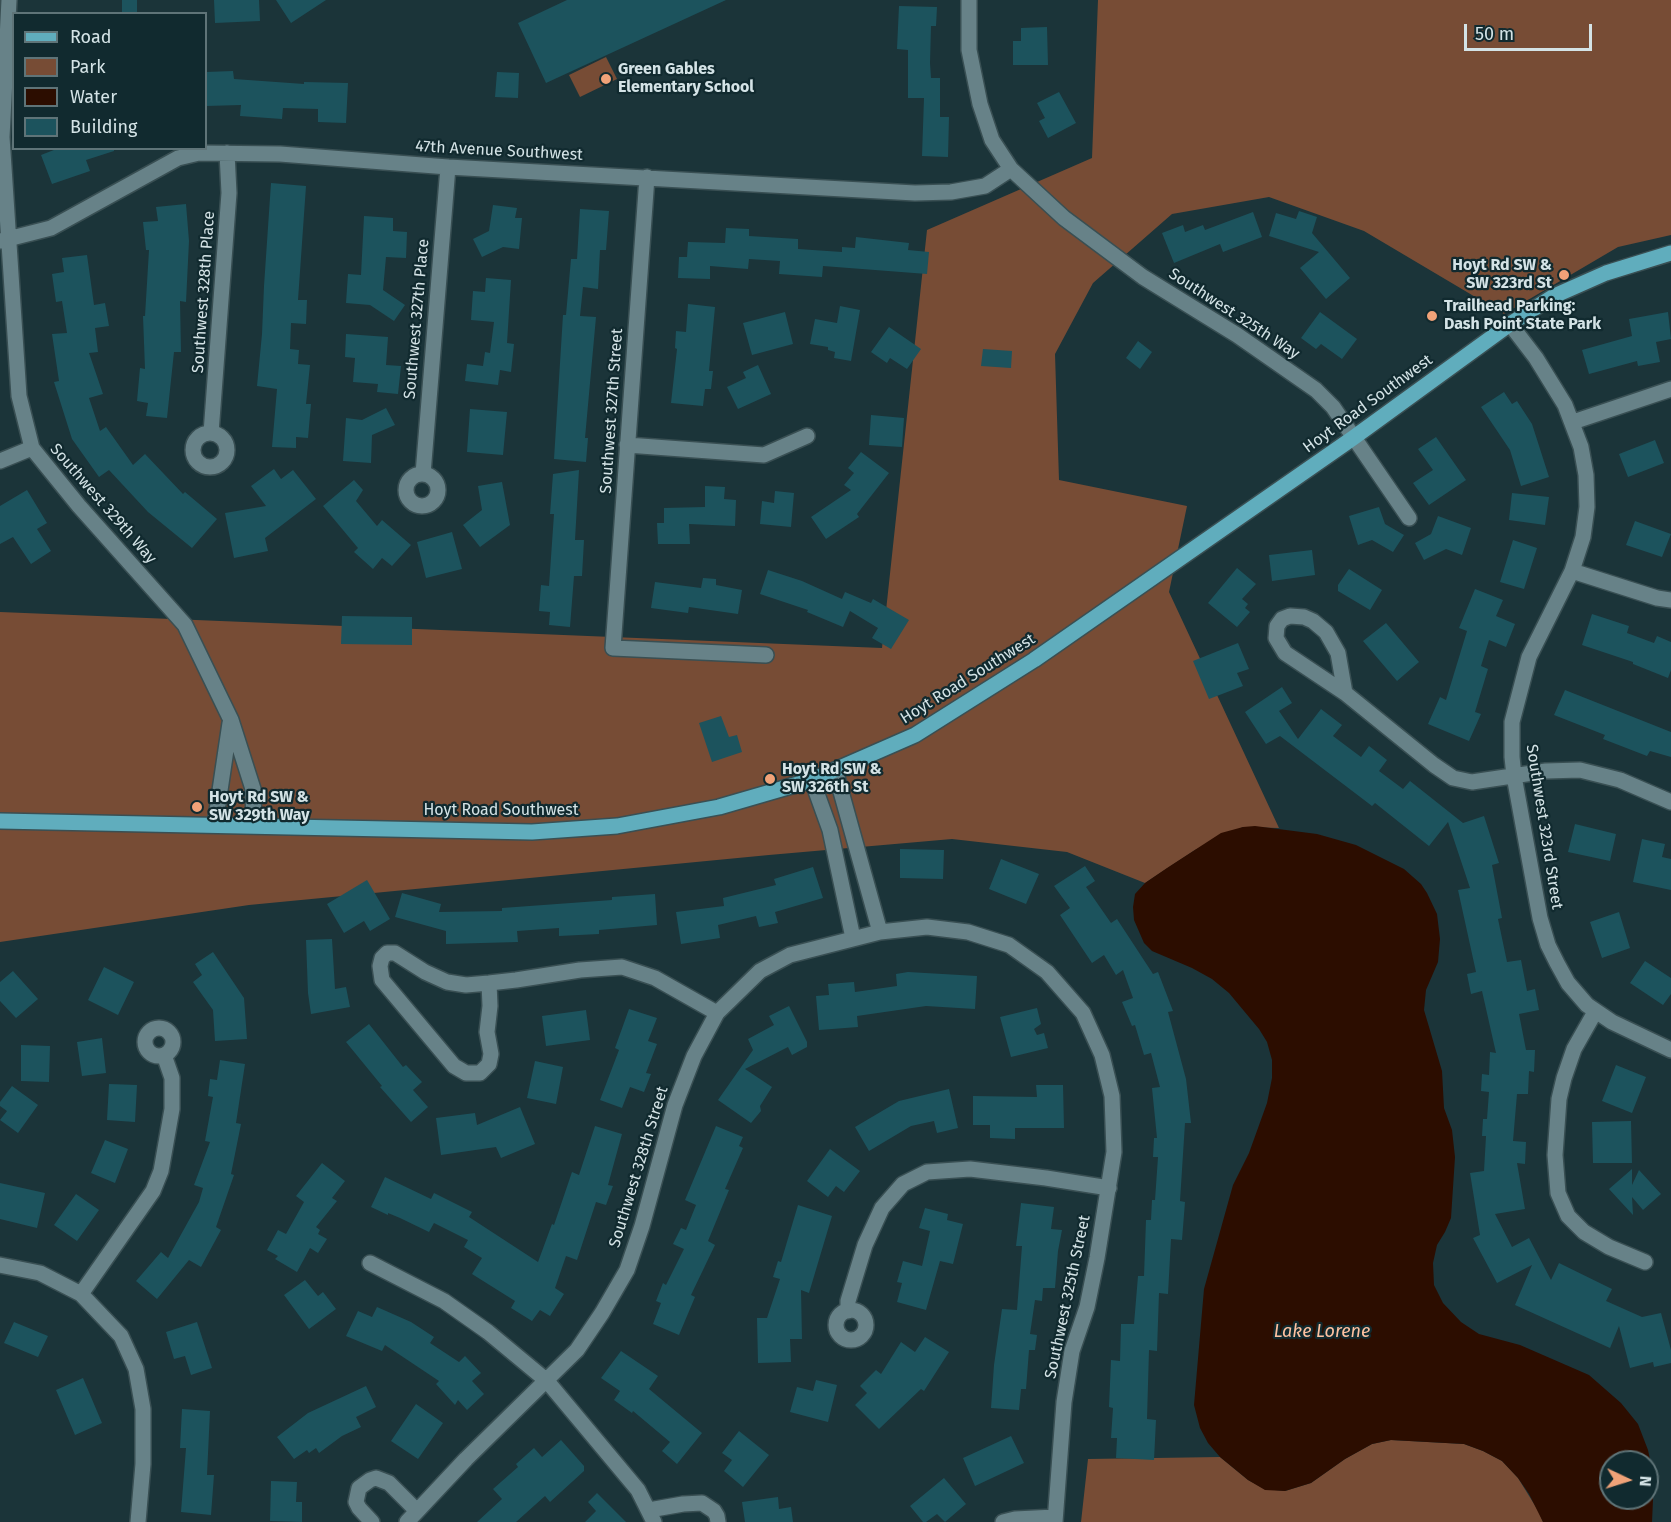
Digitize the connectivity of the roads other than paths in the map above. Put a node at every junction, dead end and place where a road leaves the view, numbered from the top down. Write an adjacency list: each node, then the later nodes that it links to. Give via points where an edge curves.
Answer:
1 (9, 0): 3 (street, Southwest 329th Way)
2 (969, 0): 6 (street, Southwest 325th Way, via 969,50 980,104 992,140)
3 (3, 30): 8 (street, Southwest 329th Way)
4 (227, 153): 5 (street, 47th Avenue Southwest); 8 (street, 47th Avenue Southwest, via 178,158 51,228); 13 (street, Southwest 328th Place, via 230,193)
5 (448, 167): 7 (street, 47th Avenue Southwest); 19 (street, Southwest 327th Place)
6 (1011, 169): 7 (street, 47th Avenue Southwest, via 985,186 915,193); 15 (street, Southwest 325th Way, via 1064,218 1143,277 1316,390 1333,407)
7 (647, 177): 16 (street, Southwest 327th Street)
8 (5, 240): 17 (street, Southwest 329th Way, via 19,396)
9 (1671, 253): 10 (main road, Hoyt Road Southwest, via 1606,273 1554,296)
10 (1510, 324): 12 (street, Southwest 323rd Street, via 1554,386); 15 (main road, Hoyt Road Southwest)
11 (1671, 389): 12 (street)
12 (1573, 422): 21 (street, Southwest 323rd Street, via 1586,475 1587,507)
13 (211, 433)
14 (807, 436): 16 (street, via 764,455)
15 (1353, 438): 20 (street, Southwest 325th Way); 26 (main road, Hoyt Road Southwest, via 1034,660 915,735)
16 (627, 446): 23 (street, Southwest 327th Street, via 613,648)
17 (32, 448): 18 (street); 25 (street, Southwest 329th Way, via 185,625)
18 (0, 461)
19 (423, 474)
20 (1409, 518)
21 (1572, 571): 22 (street); 27 (street, Southwest 323rd Street, via 1529,657 1512,722)
22 (1671, 600)
23 (766, 655)
24 (1345, 693): 24 (street, via 1338,654 1326,632 1304,617 1282,619 1276,626 1276,638 1285,652); 27 (street, via 1453,778 1472,782)
25 (231, 720): 31 (street); 32 (street, Southwest 329th Way, via 253,789)
26 (835, 770): 28 (main road, Hoyt Road Southwest); 33 (street)
27 (1514, 776): 29 (street, via 1558,770 1595,772); 36 (street, Southwest 323rd Street, via 1534,891 1548,945 1568,983)
28 (812, 780): 32 (main road, Hoyt Road Southwest, via 719,807 617,826 532,832); 34 (street, via 830,830)
29 (1671, 802)
30 (0, 821): 31 (main road, Hoyt Road Southwest)
31 (215, 824): 32 (main road, Hoyt Road Southwest)
32 (254, 825)
33 (880, 932): 34 (street, Southwest 328th Street); 40 (street, Southwest 325th Street, via 927,927 968,932 1009,945 1047,972 1083,1012 1102,1055 1112,1096 1114,1152)
34 (854, 938): 37 (street, Southwest 328th Street, via 790,955 760,972)
35 (489, 983): 35 (street, via 447,982 395,953 387,953 380,966 382,980 454,1066 466,1073 480,1073 489,1064); 37 (street, via 622,967 655,978)
36 (1595, 1012): 38 (street, Southwest 323rd Street); 41 (street, via 1574,1049 1562,1088 1555,1155 1558,1193 1568,1216 1584,1232)
37 (717, 1013): 46 (street, Southwest 328th Street, via 694,1056 675,1105 627,1270 577,1350)
38 (1671, 1050)
39 (164, 1055): 44 (street, via 172,1078 172,1109 161,1171 153,1191)
40 (1109, 1188): 45 (street, via 970,1169 927,1172 903,1184 882,1208 865,1245); 50 (street, Southwest 325th Street, via 1087,1306 1072,1351)
41 (1645, 1262)
42 (370, 1263): 46 (street, via 444,1301)
43 (0, 1265): 44 (street, via 40,1273)
44 (81, 1294): 51 (street, via 121,1336 136,1369 143,1409)
45 (848, 1311)
46 (547, 1381): 47 (street, via 638,1490); 48 (street, Southwest 328th Street)
47 (652, 1516): 49 (street, via 683,1504 702,1503 714,1511)
48 (412, 1517): 52 (street, Southwest 328th Street, via 389,1483 376,1478 359,1488 357,1502)
49 (717, 1519)
50 (1055, 1520): 53 (street)
51 (138, 1522)
52 (372, 1522)
53 (1003, 1522)

